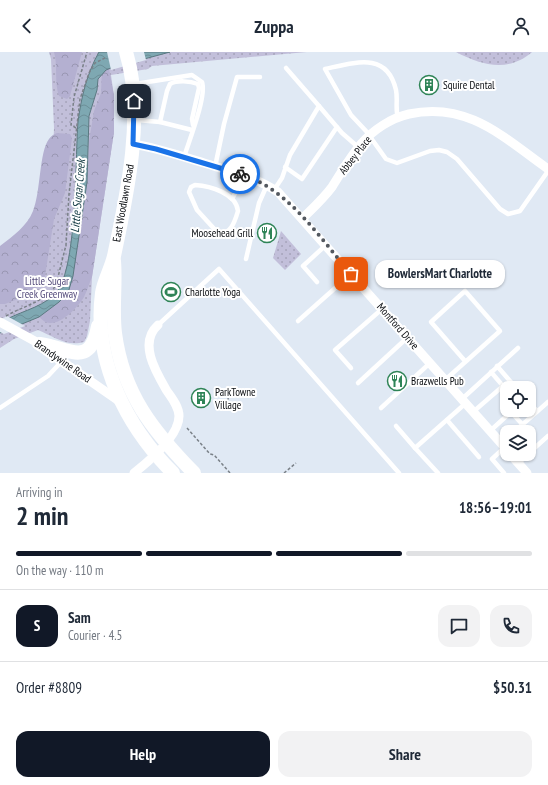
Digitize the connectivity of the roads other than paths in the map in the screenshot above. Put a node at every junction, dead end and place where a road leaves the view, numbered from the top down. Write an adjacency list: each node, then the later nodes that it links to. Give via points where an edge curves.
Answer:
1 (126, 52): 4 (main road, East Woodlawn Road)
2 (286, 68): 5 (lane)
3 (260, 77): 15 (lane, via 237,77)
4 (132, 79): 7 (main road, East Woodlawn Road); 10 (lane, via 187,75 196,77 202,82 203,87 198,114)
5 (320, 106): 9 (lane); 16 (lane, via 292,150)
6 (398, 118): 11 (street, Abbey Place); 11 (lane, via 396,90 389,72 382,63 365,61 325,69 351,115); 17 (street, Abbey Place, via 418,112 437,111 466,116 490,128)
7 (134, 120): 8 (lane); 12 (main road, East Woodlawn Road)
8 (160, 122): 10 (lane); 10 (lane, via 166,91 170,84 198,84)
9 (337, 127): 13 (lane); 16 (lane, via 302,179)
10 (192, 128): 14 (lane)
11 (369, 136): 13 (street, Abbey Place); 17 (lane, via 382,155 393,162 402,162 439,150 451,154 500,209 508,214 520,211)
12 (133, 144): 14 (street, Montford Drive); 23 (main road, East Woodlawn Road)
13 (358, 148): 21 (street, Abbey Place, via 324,197)
14 (184, 157): 15 (street, Montford Drive)
15 (215, 166): 18 (street, Montford Drive)
16 (285, 167): 19 (lane, via 282,178)
17 (548, 170)
18 (241, 175): 19 (street, Montford Drive); 20 (lane)
19 (270, 187): 21 (street, Montford Drive); 24 (lane, via 258,203)
20 (232, 199): 20 (lane, via 221,192 199,185 193,186 189,192 200,213 214,230 220,233 229,230 236,217 237,207)
21 (303, 218): 22 (street, Montford Drive)
22 (326, 245): 25 (street, Montford Drive); 26 (lane, via 303,266)
23 (114, 258): 28 (main road, East Woodlawn Road, via 103,285); 57 (main road, East Woodlawn Road, via 115,333 121,362 138,405)
24 (246, 259)
25 (351, 274): 27 (street, Montford Drive); 30 (lane)
26 (317, 282)
27 (382, 309): 32 (street, Montford Drive); 39 (lane, via 335,350)
28 (101, 314): 33 (main road, via 94,343 84,352 74,353); 46 (main road, East Woodlawn Road, via 106,361)
29 (2, 320): 33 (street, Brandywine Road)
30 (298, 321)
31 (158, 324): 57 (street, via 150,336 148,349 179,416 174,431); 67 (lane, via 219,269)
32 (408, 338): 37 (street, Montford Drive); 43 (lane)
33 (35, 341): 35 (street, Brandywine Road)
34 (518, 348): 38 (lane)
35 (62, 361): 46 (street, Brandywine Road, via 110,393); 47 (lane, via 48,376)
36 (465, 362): 36 (lane, via 431,322 465,291 500,331); 41 (lane)
37 (430, 363): 41 (street, Montford Drive); 48 (lane)
38 (497, 366): 40 (lane); 42 (lane)
39 (351, 368)
40 (491, 372): 44 (lane); 50 (lane, via 502,386)
41 (445, 380): 44 (street, Montford Drive)
42 (510, 381)
43 (358, 383)
44 (464, 401): 50 (street, Montford Drive); 51 (lane)
45 (548, 402): 49 (lane)
46 (123, 406): 61 (main road, East Woodlawn Road)
47 (0, 408)
48 (382, 408)
49 (537, 411): 52 (lane)
50 (473, 412): 54 (street, Montford Drive)
51 (447, 420): 59 (lane); 62 (lane)
52 (522, 424): 54 (lane, via 511,412)
53 (396, 426): 59 (lane)
54 (490, 431): 56 (street, Montford Drive)
55 (548, 436): 58 (lane)
56 (500, 441)
57 (166, 443): 61 (street); 66 (main road, East Woodlawn Road)
58 (536, 446)
59 (415, 448): 68 (lane)
60 (500, 452): 69 (lane, via 492,459)
61 (155, 454): 64 (street); 65 (main road, East Woodlawn Road)
62 (479, 457)
63 (519, 463): 70 (street, Montford Drive)
64 (134, 473)
65 (173, 473)
66 (194, 473)
67 (399, 473)
68 (438, 473)
69 (504, 473)
70 (527, 473)

